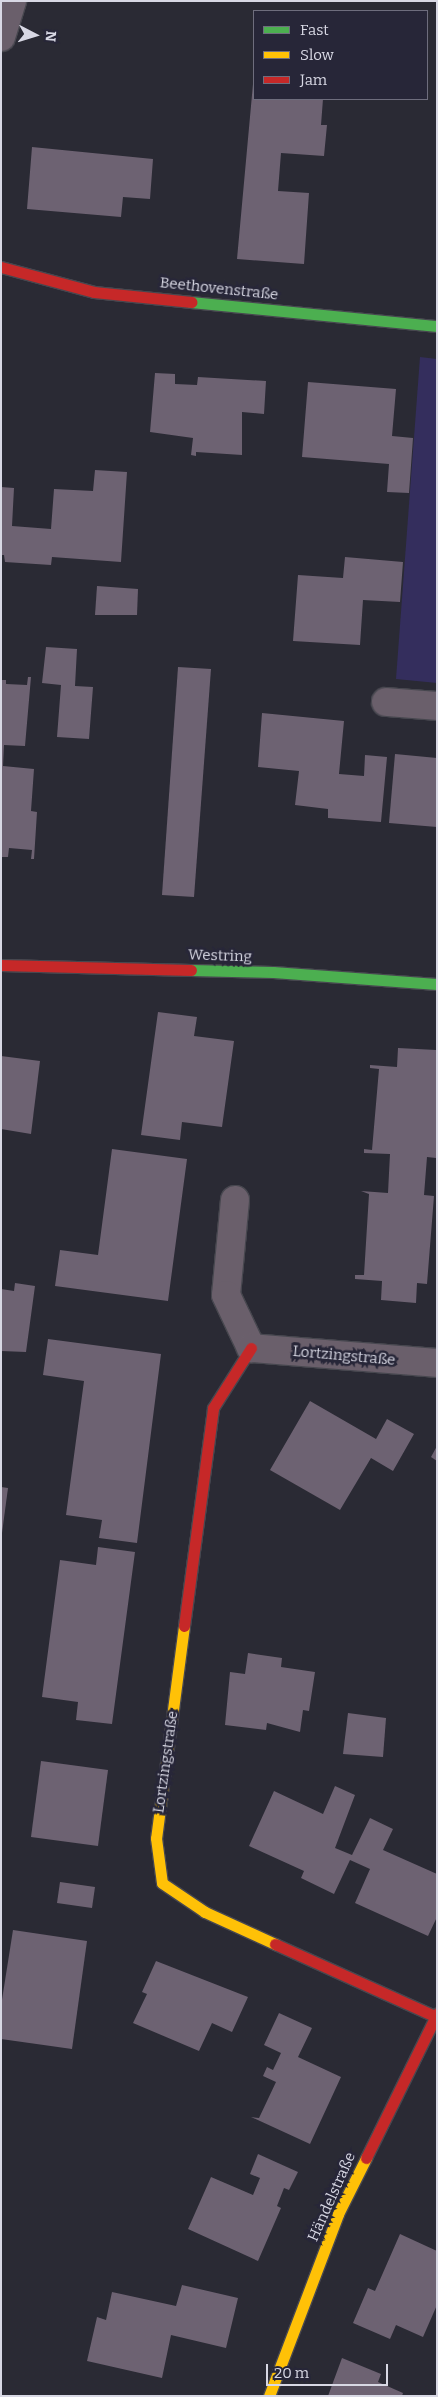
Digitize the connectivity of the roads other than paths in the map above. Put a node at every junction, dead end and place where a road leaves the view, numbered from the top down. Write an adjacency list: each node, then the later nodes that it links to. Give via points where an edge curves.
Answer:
1 (12, 1): 2 (street)
2 (1, 37)
3 (1, 267): 4 (street, Beethovenstraße, via 94,292)
4 (437, 326)
5 (386, 702): 6 (street)
6 (437, 706)
7 (1, 965): 8 (street, Westring, via 273,972)
8 (437, 984)
9 (235, 1200): 10 (street, via 226,1295)
10 (251, 1348): 11 (street, Lortzingstraße); 12 (street, Lortzingstraße, via 213,1408 156,1838 162,1883 205,1912)
11 (437, 1363)
12 (436, 2016): 13 (street, Händelstraße, via 338,2214)
13 (268, 2396)

